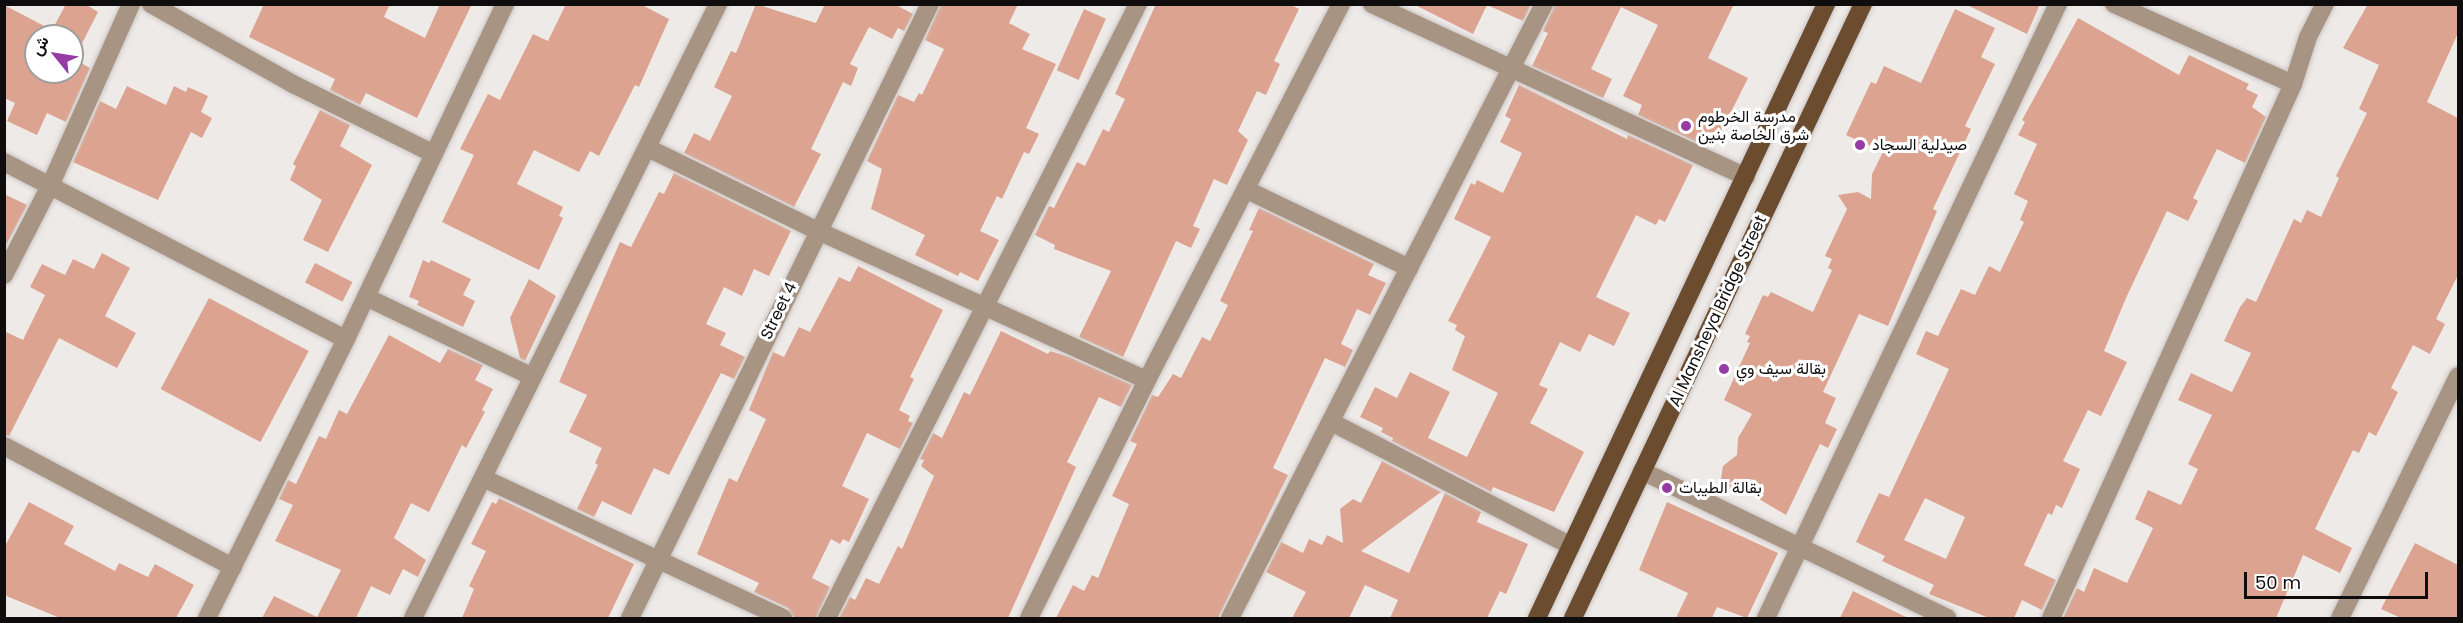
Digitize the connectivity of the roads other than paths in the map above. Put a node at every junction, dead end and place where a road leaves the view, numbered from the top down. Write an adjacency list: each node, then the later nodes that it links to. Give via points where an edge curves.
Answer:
1 (131, 4): 21 (street)
2 (151, 4): 18 (street, via 295,85)
3 (505, 4): 18 (street)
4 (718, 4): 17 (street)
5 (930, 4): 23 (street, Street 4)
6 (1138, 4): 27 (street)
7 (1341, 4): 22 (street)
8 (1372, 4): 15 (street)
9 (1544, 4): 15 (street)
10 (1826, 4): 20 (main road, Al Mansheya Bridge Street)
11 (1863, 4): 34 (main road, Al Mansheya Bridge Street)
12 (2058, 4): 37 (street)
13 (2114, 4): 16 (street)
14 (2325, 4): 16 (street, via 2308,37)
15 (1513, 68): 20 (street); 24 (street)
16 (2293, 84): 51 (street)
17 (648, 148): 23 (street); 30 (street)
18 (434, 154): 26 (street)
19 (4, 162): 21 (street)
20 (1746, 177): 36 (main road, Al Mansheya Bridge Street)
21 (50, 186): 25 (street); 28 (street)
22 (1247, 190): 24 (street); 31 (street)
23 (818, 231): 27 (street); 38 (street, Street 4)
24 (1409, 268): 32 (street)
25 (4, 274)
26 (366, 297): 28 (street); 30 (street)
27 (986, 305): 31 (street); 44 (street)
28 (346, 339): 39 (street)
29 (2458, 376): 52 (street)
30 (533, 377): 35 (street)
31 (1147, 380): 45 (street)
32 (1331, 422): 36 (street); 46 (street)
33 (4, 446): 39 (street)
34 (1642, 471): 37 (street); 48 (main road, Al Mansheya Bridge Street)
35 (485, 479): 38 (street); 41 (street)
36 (1570, 546): 47 (main road, Al Mansheya Bridge Street)
37 (1800, 546): 49 (street); 50 (street)
38 (657, 561): 42 (street, Street 4); 43 (street)
39 (234, 567): 40 (street)
40 (207, 618)
41 (413, 618)
42 (630, 618)
43 (783, 618)
44 (827, 618)
45 (1029, 618)
46 (1230, 618)
47 (1537, 618)
48 (1573, 618)
49 (1766, 618)
50 (1947, 618)
51 (2051, 618)
52 (2342, 618)

